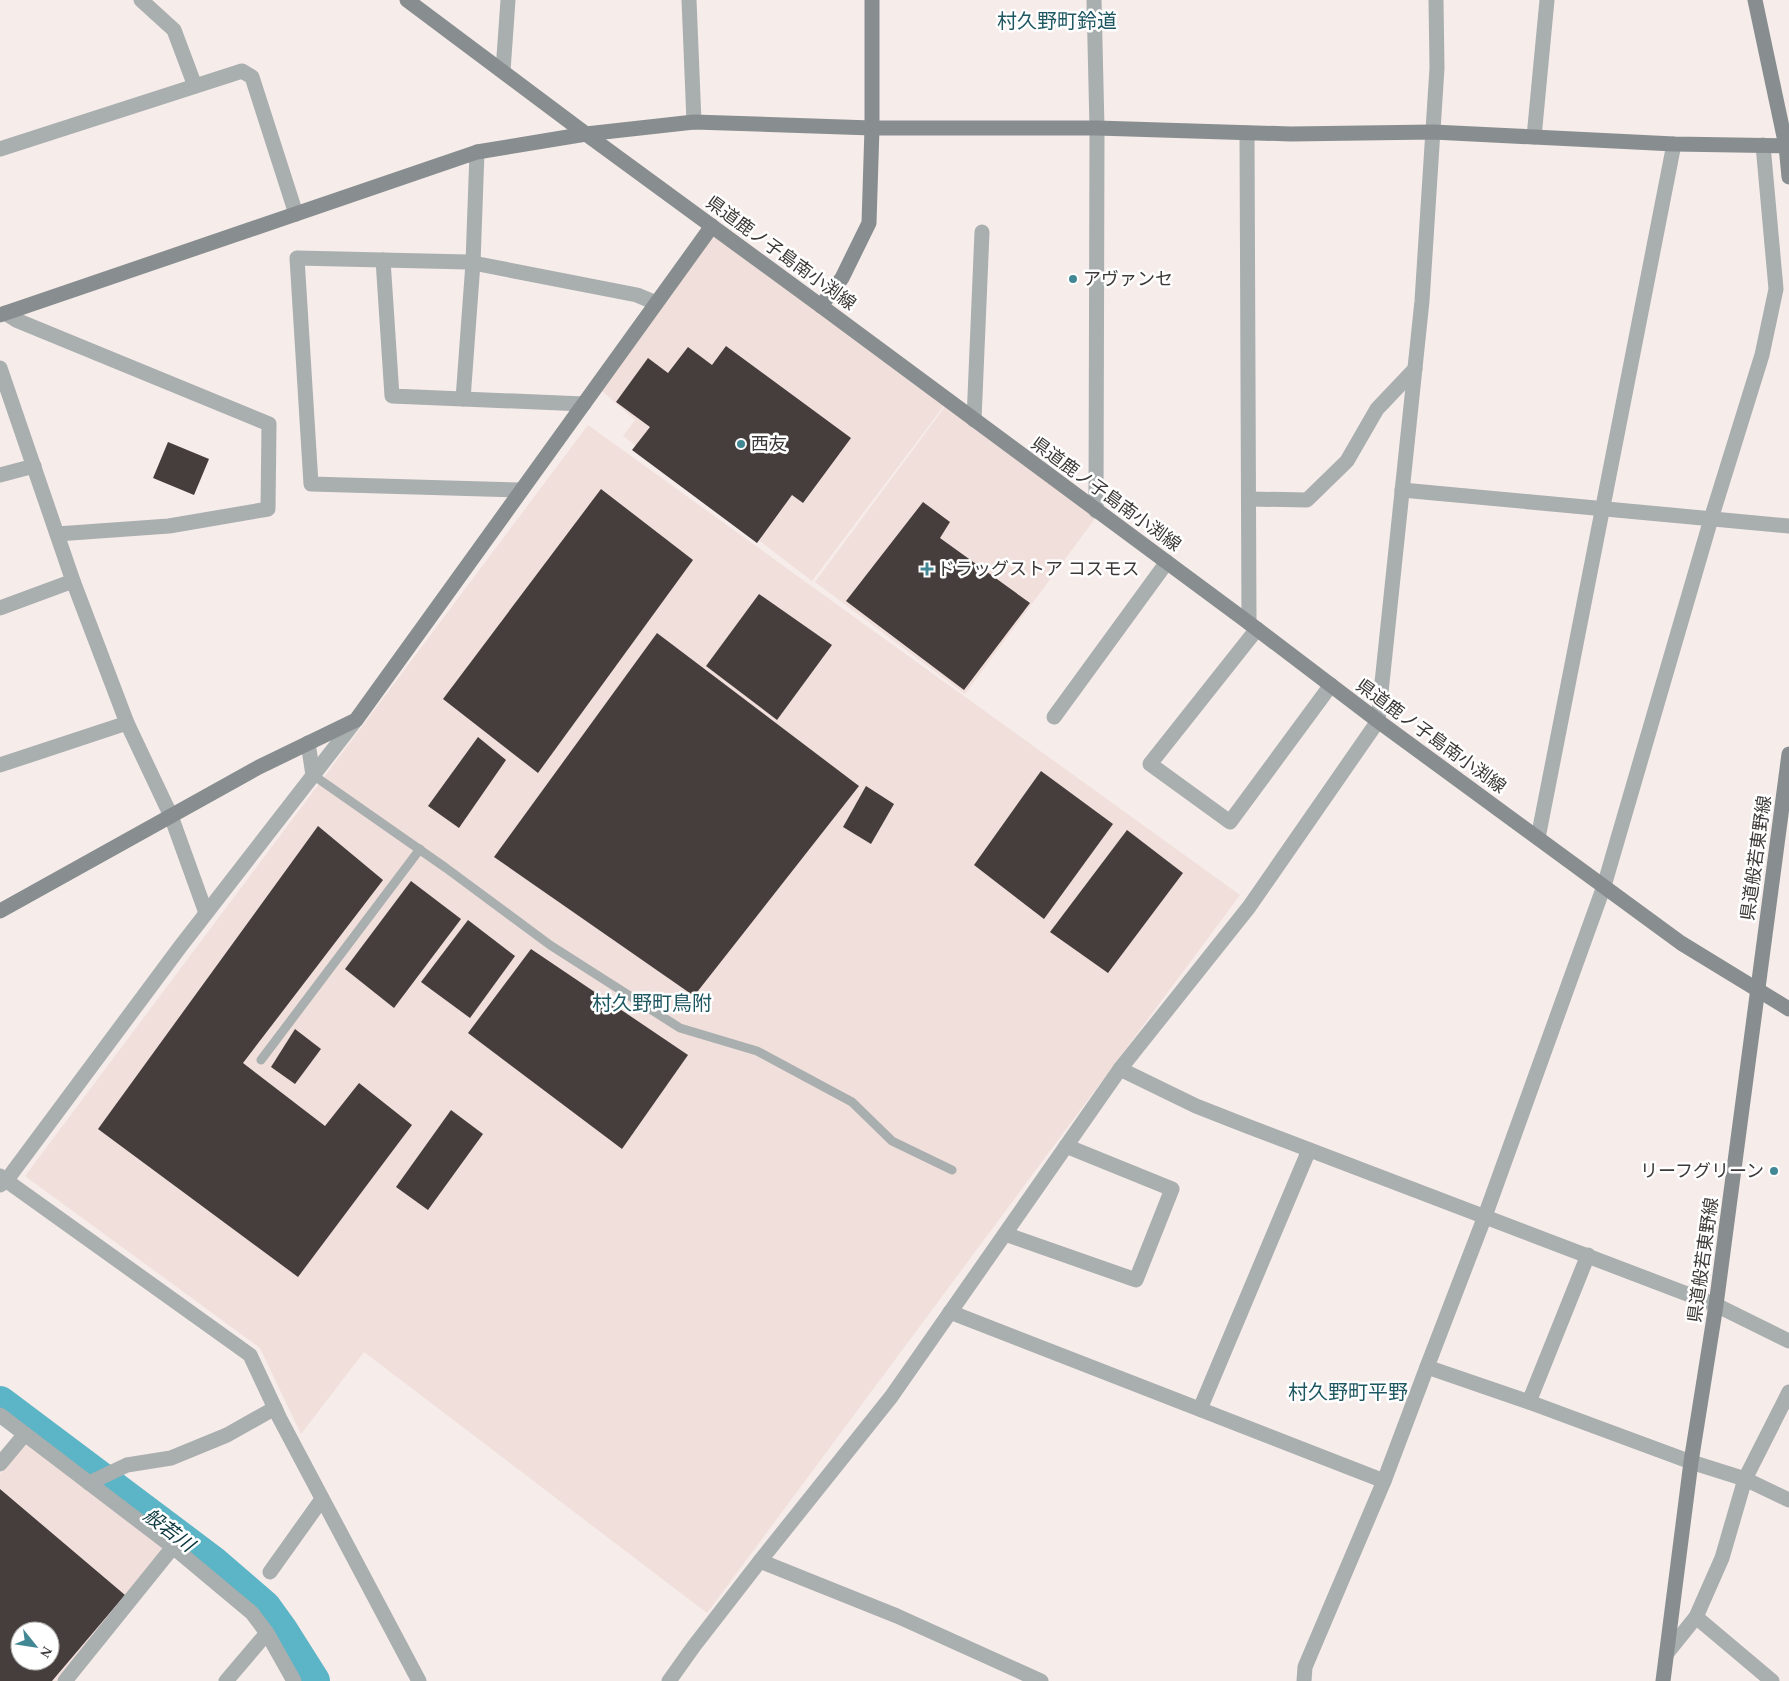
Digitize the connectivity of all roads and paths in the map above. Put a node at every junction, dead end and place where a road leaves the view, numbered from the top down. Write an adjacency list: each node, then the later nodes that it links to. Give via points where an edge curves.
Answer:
1 (407, 0): 10 (street, 県道鹿ノ子島南小渕線)
2 (508, 0): 10 (street)
3 (690, 0): 12 (street)
4 (872, 0): 13 (street)
5 (1094, 0): 14 (street)
6 (1436, 0): 15 (street, via 1437,68)
7 (1547, 0): 18 (street)
8 (1755, 0): 21 (street)
9 (146, 2): 11 (street, via 174,30)
10 (503, 71): 17 (street, 県道鹿ノ子島南小渕線)
11 (195, 86): 22 (street); 25 (street, via 242,71 252,77)
12 (694, 122): 13 (street); 17 (street)
13 (872, 128): 14 (street); 31 (street, via 869,223 842,278)
14 (1097, 128): 16 (street); 44 (street)
15 (1433, 132): 16 (street); 18 (street); 34 (street)
16 (1247, 133): 42 (street)
17 (586, 134): 23 (street); 26 (street, 県道鹿ノ子島南小渕線)
18 (1534, 137): 19 (street)
19 (1674, 144): 20 (street); 43 (street)
20 (1763, 145): 21 (street); 45 (street, via 1776,289 1762,356)
21 (1788, 146): 24 (street)
22 (0, 149)
23 (477, 152): 25 (street); 29 (street)
24 (1789, 178)
25 (296, 214): 32 (street)
26 (712, 226): 30 (street); 31 (street, 県道鹿ノ子島南小渕線)
27 (982, 232): 37 (street)
28 (383, 260): 29 (street); 35 (street, via 392,396); 40 (street, via 297,258 311,484)
29 (473, 263): 30 (street, via 637,295); 35 (street)
30 (656, 303): 36 (street)
31 (821, 306): 37 (street, 県道鹿ノ子島南小渕線)
32 (2, 314): 47 (street, via 269,424 268,509 169,526)
33 (0, 368): 38 (street)
34 (1415, 368): 41 (street); 42 (street, via 1377,409 1347,461 1307,500)
35 (463, 399): 36 (street)
36 (584, 404): 40 (street)
37 (974, 420): 44 (street, 県道鹿ノ子島南小渕線)
38 (34, 466): 39 (street); 47 (street)
39 (0, 475)
40 (521, 490): 54 (street)
41 (1402, 490): 43 (street); 55 (street)
42 (1249, 499): 51 (street)
43 (1602, 508): 45 (street); 62 (street)
44 (1096, 511): 48 (street, 県道鹿ノ子島南小渕線)
45 (1711, 519): 46 (street); 64 (street)
46 (1789, 526)
47 (57, 534): 49 (street)
48 (1167, 562): 51 (street, 県道鹿ノ子島南小渕線); 53 (street)
49 (72, 581): 50 (street); 56 (street)
50 (0, 608)
51 (1253, 626): 52 (street, 県道鹿ノ子島南小渕線); 52 (street, via 1150,764 1230,822)
52 (1331, 685): 55 (street, 県道鹿ノ子島南小渕線)
53 (1054, 717)
54 (356, 720): 57 (street); 60 (street)
55 (1378, 721): 62 (street, 県道鹿ノ子島南小渕線); 70 (street, via 1249,908)
56 (127, 722): 59 (street); 61 (street)
57 (308, 743): 60 (street); 61 (street)
58 (1789, 754): 67 (street, 県道般若東野線)
59 (0, 765)
60 (313, 776): 63 (lane); 66 (street)
61 (171, 816): 65 (street); 66 (street)
62 (1538, 838): 64 (street, 県道鹿ノ子島南小渕線)
63 (420, 849): 69 (lane); 73 (lane, via 550,945 680,1028 757,1051 852,1102 892,1141)
64 (1604, 886): 67 (street, 県道鹿ノ子島南小渕線, via 1681,943); 75 (street)
65 (0, 911)
66 (206, 913): 74 (street)
67 (1757, 991): 68 (street, 県道鹿ノ子島南小渕線); 78 (street, 県道般若東野線)
68 (1789, 1009)
69 (261, 1060)
70 (1120, 1068): 71 (street); 72 (street, via 1196,1106)
71 (1066, 1146): 76 (street); 76 (street, via 1172,1189 1136,1280)
72 (1309, 1150): 75 (street); 85 (street)
73 (952, 1170)
74 (2, 1181): 84 (street, via 250,1355)
75 (1485, 1216): 77 (street); 81 (street)
76 (1005, 1234): 79 (street)
77 (1588, 1256): 78 (street); 83 (street)
78 (1716, 1305): 80 (street); 88 (street, 県道般若東野線)
79 (950, 1312): 85 (street); 96 (street, via 891,1398)
80 (1789, 1341)
81 (1427, 1367): 83 (street); 91 (street)
82 (1789, 1392): 90 (street)
83 (1529, 1402): 88 (street)
84 (275, 1408): 92 (street, via 227,1435 179,1455 128,1465); 93 (street)
85 (1200, 1410): 91 (street)
86 (0, 1415): 87 (street)
87 (25, 1434): 89 (street); 92 (street)
88 (1691, 1462): 90 (street); 100 (street, 県道般若東野線)
89 (0, 1464)
90 (1745, 1479): 94 (street); 98 (street, via 1722,1558)
91 (1384, 1481): 107 (street, via 1305,1668)
92 (89, 1483): 95 (street)
93 (322, 1498): 97 (street); 104 (street)
94 (1789, 1500)
95 (173, 1548): 99 (street, via 252,1613); 101 (street)
96 (760, 1561): 105 (street); 106 (street, via 897,1616)
97 (270, 1572)
98 (1696, 1616): 100 (street); 109 (street)
99 (267, 1633): 102 (street); 103 (street)
100 (1667, 1654): 108 (street, 県道般若東野線)
101 (65, 1681)
102 (226, 1681)
103 (294, 1681)
104 (419, 1681)
105 (669, 1681)
106 (1041, 1681)
107 (1304, 1681)
108 (1663, 1681)
109 (1772, 1681)

